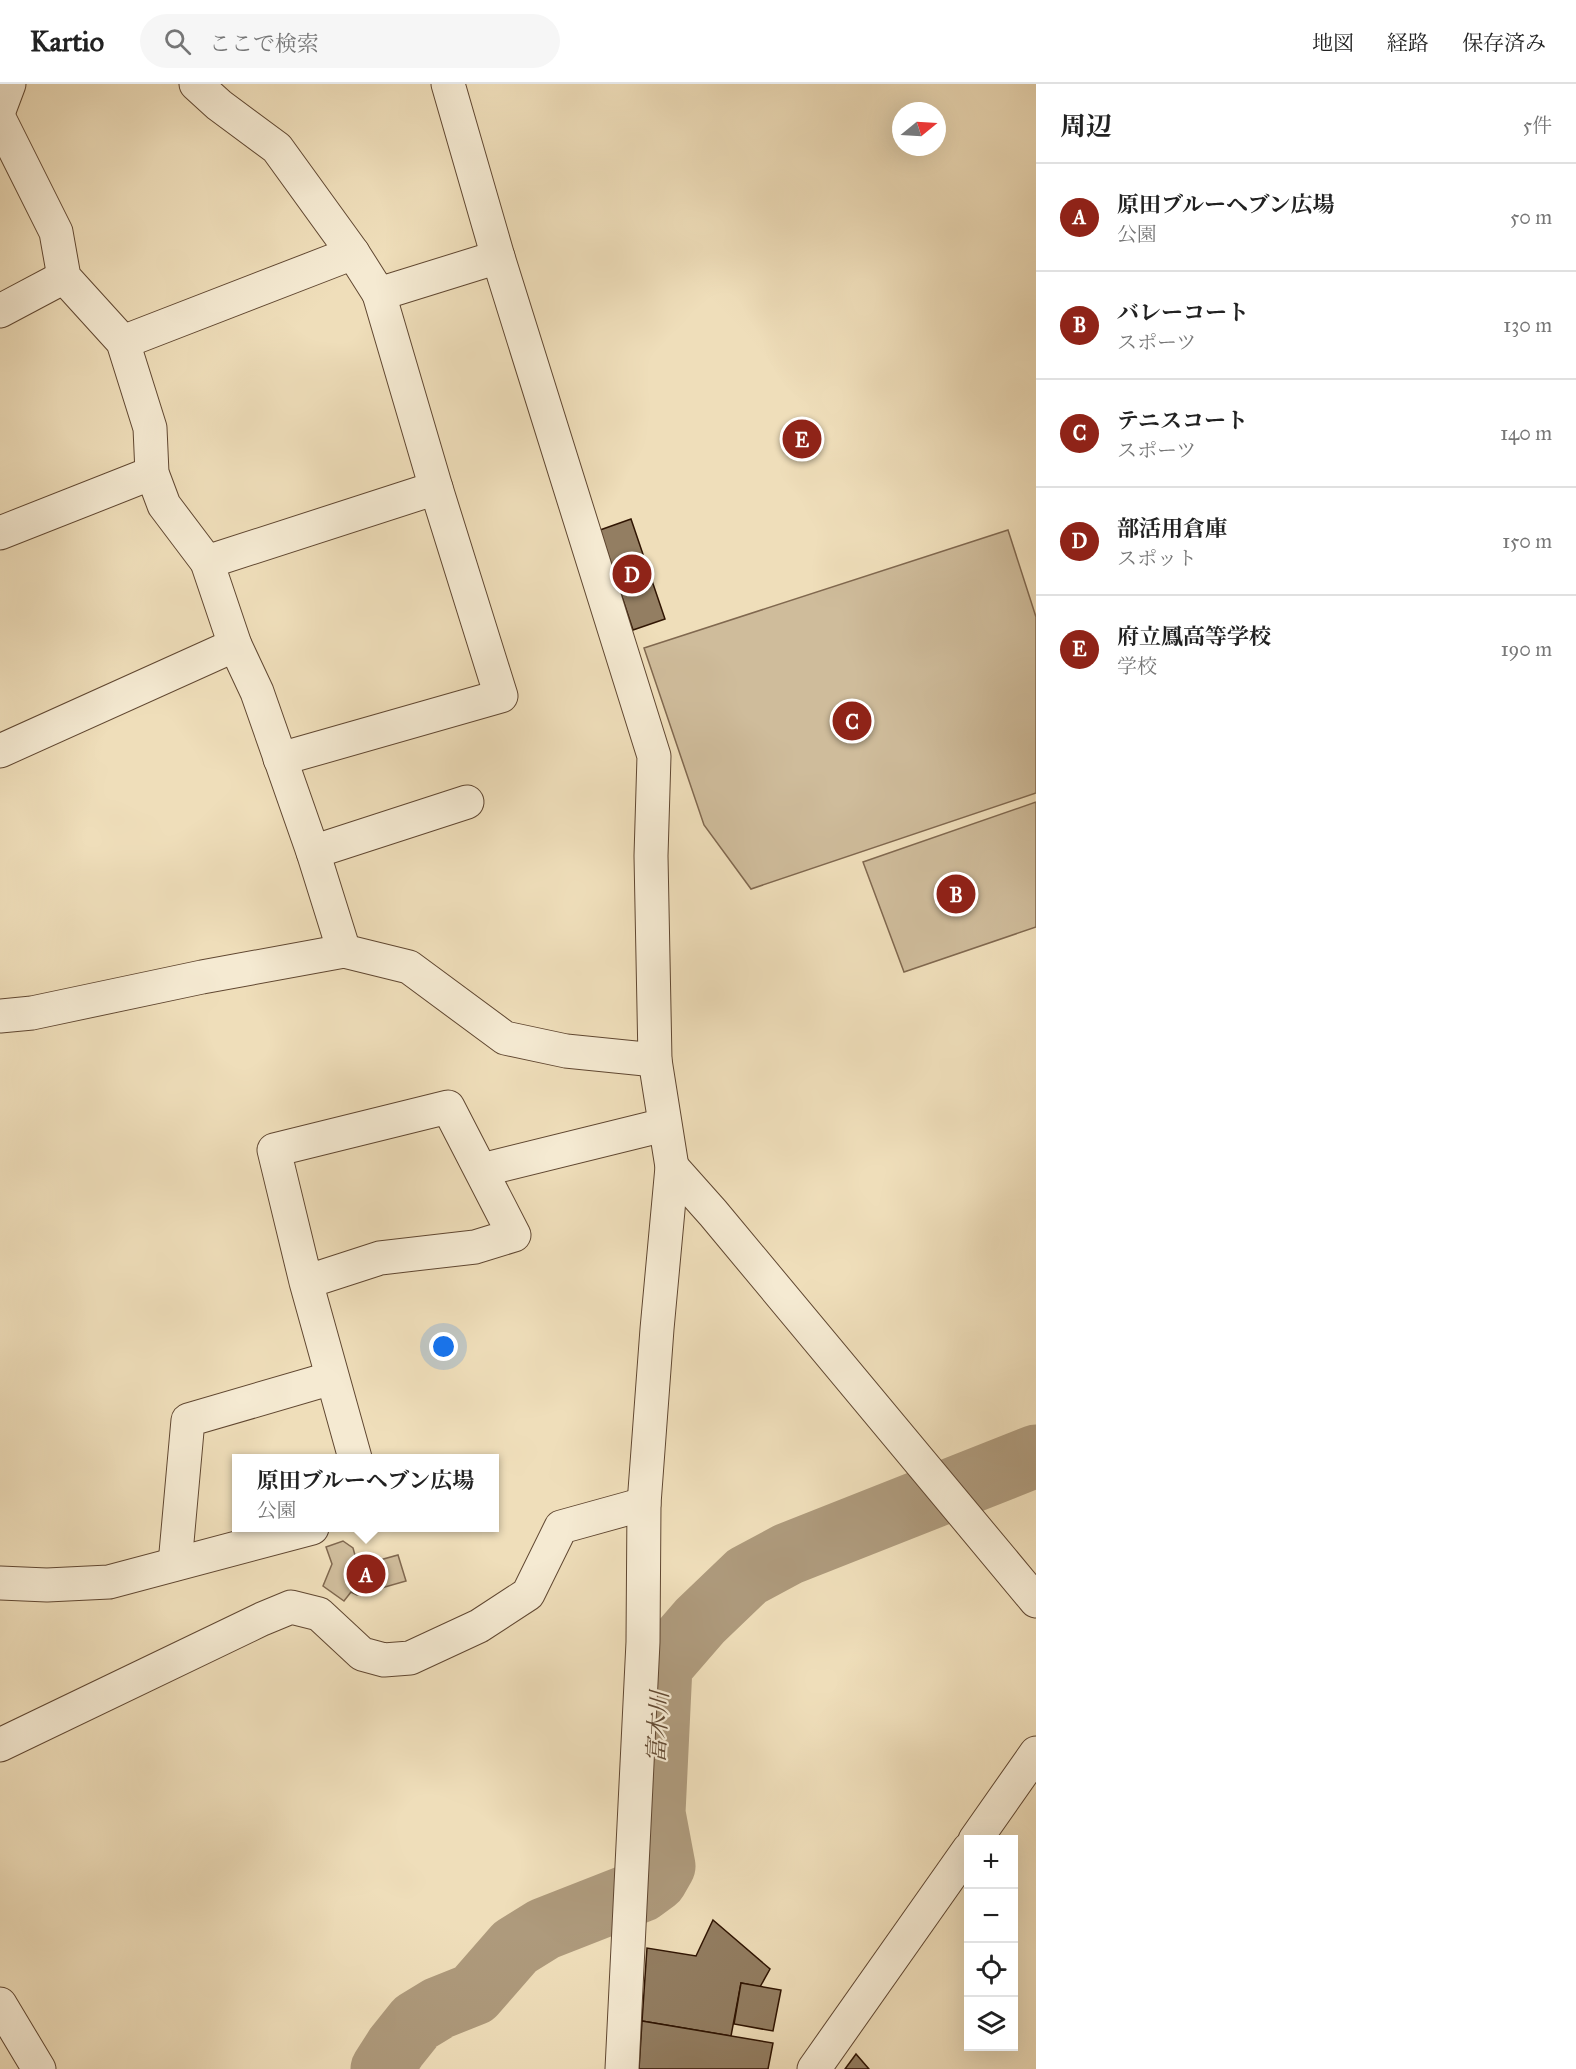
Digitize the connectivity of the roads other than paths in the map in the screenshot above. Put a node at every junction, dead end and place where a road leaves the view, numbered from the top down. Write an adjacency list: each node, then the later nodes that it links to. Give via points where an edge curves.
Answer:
1 (9, 84): 4 (street)
2 (196, 84): 6 (street, via 277,148)
3 (448, 84): 7 (street)
4 (0, 108)
5 (0, 120): 8 (street, via 56,232)
6 (353, 253): 9 (street); 11 (street)
7 (498, 257): 9 (street); 23 (street, via 654,756 651,856)
8 (64, 278): 10 (street); 11 (street)
9 (379, 294): 13 (street)
10 (0, 310)
11 (123, 342): 12 (street, via 150,428)
12 (152, 473): 14 (street); 15 (street, via 164,505)
13 (436, 488): 15 (street); 18 (street, via 501,696)
14 (0, 533)
15 (207, 562): 16 (street)
16 (235, 645): 17 (street); 18 (street, via 257,692)
17 (0, 751)
18 (280, 759): 20 (street)
19 (466, 802): 20 (street)
20 (313, 852): 21 (street)
21 (344, 951): 22 (street); 23 (street, via 409,967 505,1038 566,1051)
22 (0, 1016)
23 (655, 1060): 24 (street)
24 (664, 1125): 25 (street); 26 (street)
25 (672, 1167): 30 (street); 34 (street)
26 (482, 1170): 27 (street, via 514,1235 475,1247 380,1258); 27 (street, via 448,1107 274,1150)
27 (306, 1282): 28 (street)
28 (332, 1378): 29 (street); 32 (street, via 188,1420)
29 (354, 1454)
30 (644, 1504): 35 (street, via 561,1527 528,1594 479,1626 410,1658 384,1660 362,1654 319,1614 291,1607); 41 (street, via 643,1642)
31 (293, 1532): 32 (street)
32 (175, 1564): 33 (street, via 109,1582)
33 (0, 1584)
34 (1036, 1601)
35 (0, 1745)
36 (1036, 1753): 37 (street)
37 (978, 1835)
38 (964, 1856): 42 (street)
39 (0, 2004): 40 (street)
40 (39, 2069)
41 (622, 2069)
42 (814, 2069)

